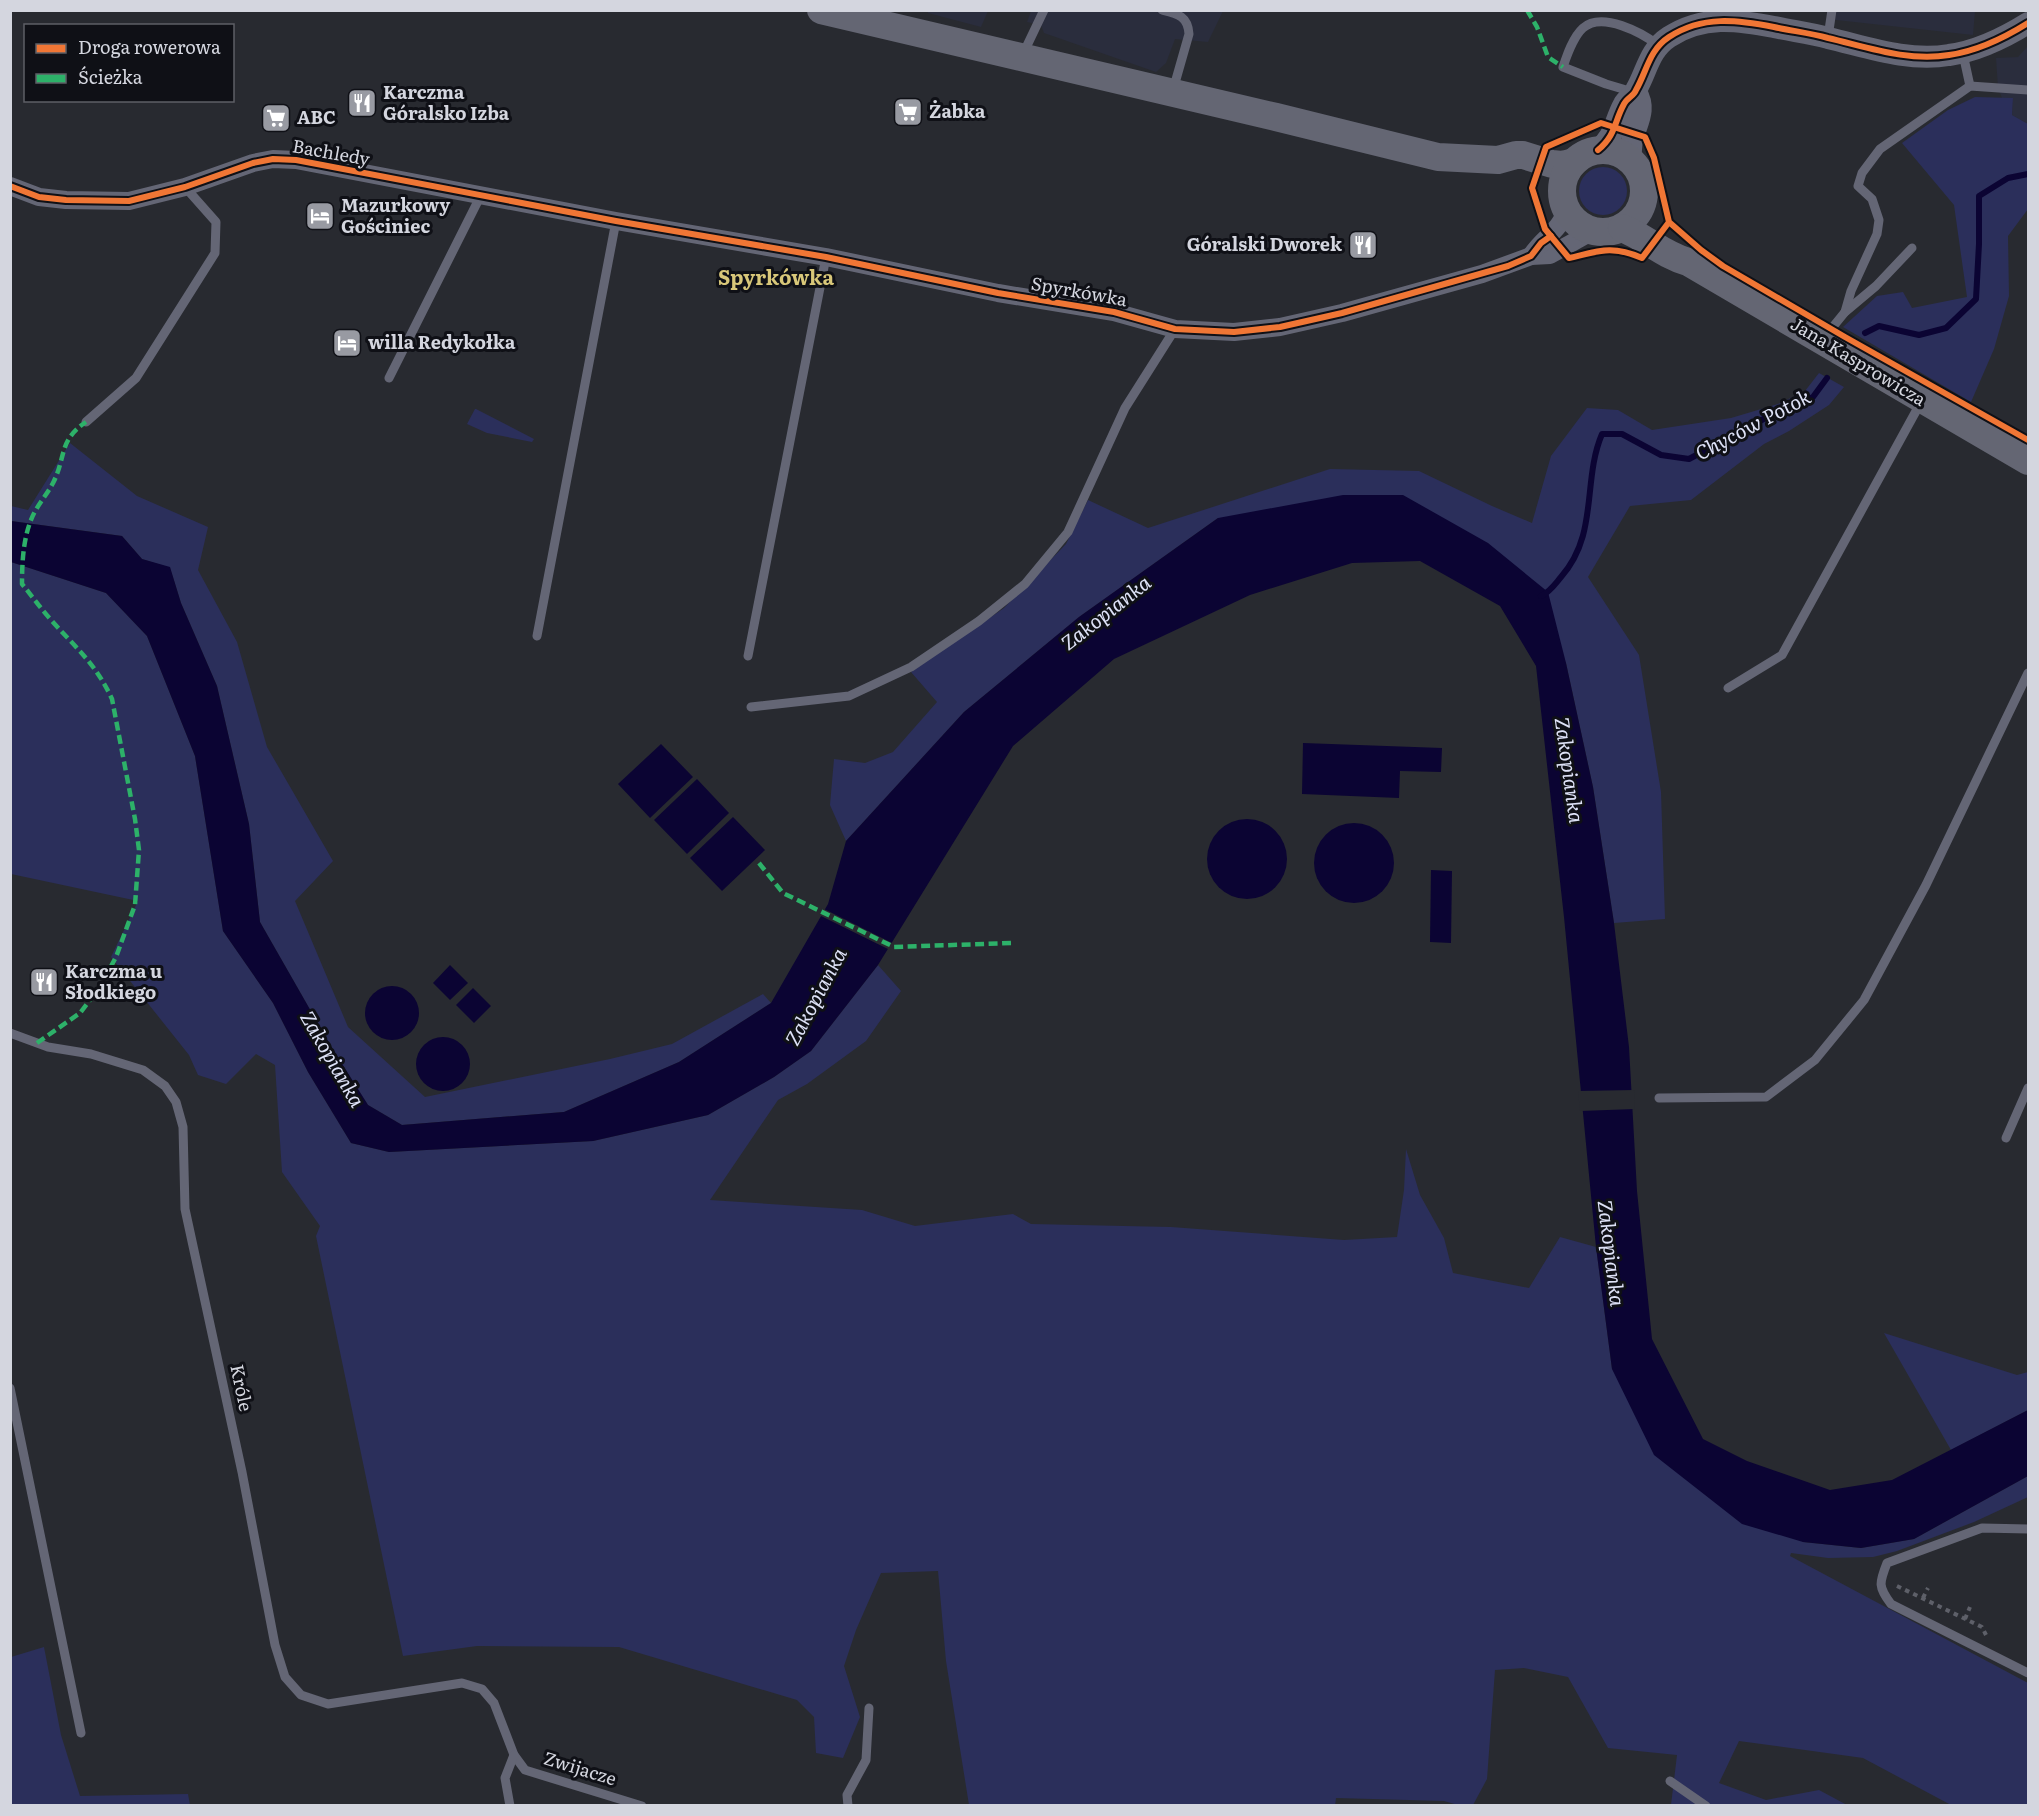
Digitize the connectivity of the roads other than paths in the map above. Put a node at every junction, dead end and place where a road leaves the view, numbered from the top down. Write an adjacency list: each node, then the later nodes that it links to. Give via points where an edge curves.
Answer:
1 (821, 10): 9 (main road)
2 (1044, 10): 9 (lane)
3 (1162, 10): 12 (lane, via 1181,15 1188,24 1189,34)
4 (1832, 10): 6 (lane)
5 (2028, 23): 8 (street, via 2000,40)
6 (1828, 38): 7 (street, via 1726,19 1686,28); 8 (street, via 1911,56)
7 (1658, 45): 13 (street); 13 (lane, via 1621,26 1594,22 1584,27 1570,50 1563,67)
8 (1962, 52): 10 (lane)
9 (1022, 57): 12 (main road)
10 (1970, 86): 11 (lane); 29 (lane, via 1880,148 1862,173 1858,186 1872,199 1879,220)
11 (2028, 90)
12 (1172, 92): 15 (main road, via 1438,157)
13 (1636, 92): 14 (street, via 1625,102 1608,142); 16 (street, via 1642,102 1630,146)
14 (1586, 156): 15 (main road, via 1562,165 1516,155); 16 (main road, via 1616,152); 20 (main road, via 1565,177)
15 (1498, 160): 20 (main road, via 1548,182)
16 (1632, 162): 21 (main road, via 1644,187)
17 (10, 186): 18 (street, Bachledy, via 39,197 129,201)
18 (185, 187): 19 (street, Bachledy, via 273,159); 34 (lane, via 216,222 215,253 136,378)
19 (481, 195): 22 (street, Bachledy); 32 (lane)
20 (1564, 202): 24 (main road, via 1578,223); 26 (street, Spyrkówka, via 1554,232)
21 (1641, 207): 23 (main road); 28 (main road, via 1676,242)
22 (616, 220): 27 (street, Spyrkówka); 36 (lane)
23 (1622, 228): 24 (main road); 28 (main road, Jana Kasprowicza, via 1667,255)
24 (1593, 231): 26 (street, Spyrkówka, via 1550,255)
25 (1912, 248): 29 (lane)
26 (1532, 256): 30 (street, Spyrkówka, via 1482,274 1280,327 1234,332)
27 (826, 257): 30 (street, Spyrkówka, via 998,293 1114,312); 37 (lane)
28 (1688, 262): 31 (main road, Jana Kasprowicza)
29 (1845, 312): 31 (lane)
30 (1175, 329): 40 (lane, via 1125,408 1068,532 1025,584 911,667 849,696)
31 (1821, 341): 33 (main road, Jana Kasprowicza)
32 (389, 378)
33 (1922, 400): 35 (main road, Jana Kasprowicza); 39 (lane, via 1782,655)
34 (86, 422)
35 (2026, 452)
36 (537, 636)
37 (748, 656)
38 (2028, 673): 43 (lane, via 1926,885 1864,1000 1815,1060 1766,1097)
39 (1728, 688)
40 (751, 707)
41 (10, 1032): 48 (lane, Króle, via 48,1047 92,1054 143,1070 165,1086 176,1102 183,1127 185,1209 275,1645 285,1677 301,1695 328,1704)
42 (2028, 1088): 44 (lane)
43 (1659, 1098)
44 (2006, 1138)
45 (10, 1388): 50 (lane)
46 (2028, 1529): 47 (lane, via 1982,1528 1887,1563 1880,1580 1881,1591 1891,1604)
47 (2028, 1674)
48 (462, 1683): 51 (lane, Zwijacze, via 483,1689 494,1703)
49 (869, 1707): 56 (lane, via 866,1760 847,1795)
50 (81, 1733)
51 (514, 1755): 53 (lane, Zwijacze, via 525,1770); 54 (lane, via 505,1778)
52 (1670, 1781): 57 (lane)
53 (616, 1802): 55 (lane, Zwijacze)
54 (510, 1806)
55 (642, 1806)
56 (848, 1806)
57 (1706, 1806)

